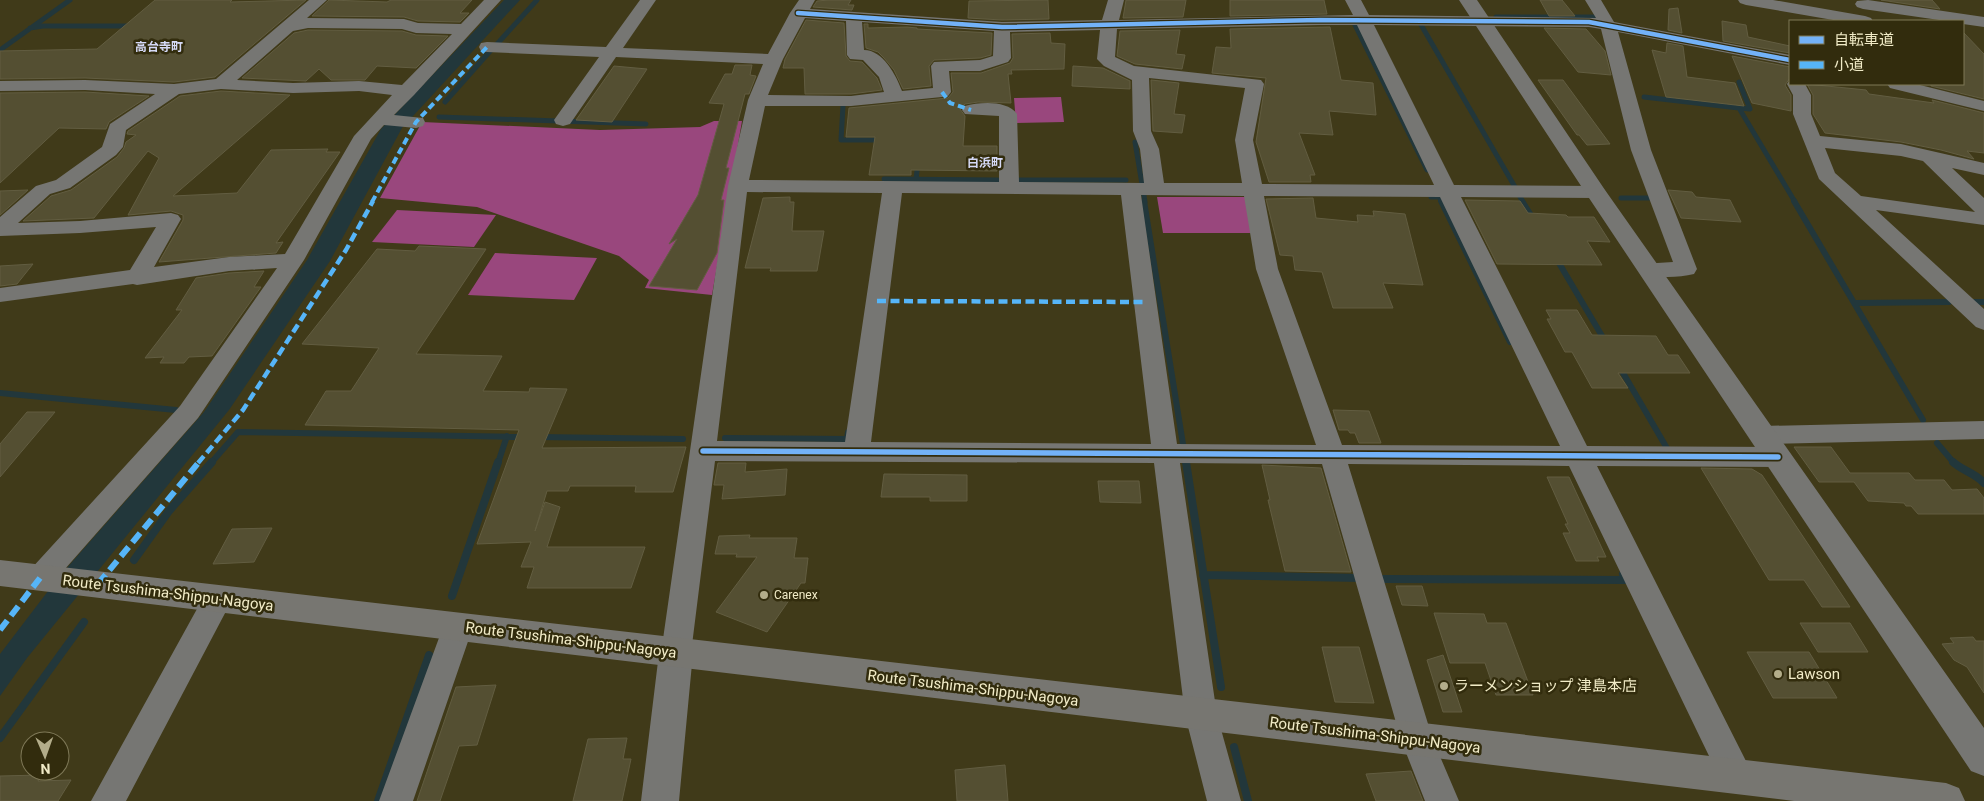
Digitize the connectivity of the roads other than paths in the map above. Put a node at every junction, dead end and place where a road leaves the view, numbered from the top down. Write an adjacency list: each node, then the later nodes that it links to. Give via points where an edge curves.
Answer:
1 (319, 0): 17 (street)
2 (493, 0): 21 (street)
3 (648, 0): 23 (street)
4 (1116, 0): 18 (street)
5 (1353, 0): 12 (street)
6 (1468, 0): 13 (street)
7 (1593, 0): 19 (street)
8 (1746, 0): 14 (street)
9 (1862, 2): 15 (street); 16 (street)
10 (802, 7): 11 (street); 24 (street)
11 (854, 17): 20 (street); 33 (street, via 856,55 868,55 887,75)
12 (1362, 20): 13 (street); 18 (street); 48 (street)
13 (1480, 20): 19 (street); 49 (street)
14 (1859, 20)
15 (1865, 20)
16 (1984, 22)
17 (289, 24): 21 (street); 27 (street)
18 (1109, 25): 20 (street); 26 (street, via 1106,59)
19 (1608, 25): 25 (street); 55 (street, via 1641,150 1686,270)
20 (1002, 26): 33 (street, via 1002,58 982,65 940,66 942,92)
21 (469, 27): 32 (street)
22 (487, 47): 23 (street)
23 (612, 52): 24 (street); 38 (street)
24 (774, 59): 34 (street)
25 (1788, 64)
26 (1133, 71): 46 (street, via 1141,79 1142,131 1148,141); 47 (street, via 1255,84 1244,140)
27 (221, 84): 31 (street); 32 (street)
28 (1797, 85): 40 (street, via 1802,95 1802,114)
29 (1900, 85): 35 (street)
30 (0, 86): 31 (street)
31 (174, 89): 53 (street, via 117,128 109,151 63,184 43,190)
32 (408, 90): 37 (street)
33 (894, 97): 34 (street, via 840,102)
34 (757, 100): 43 (street)
35 (1984, 106)
36 (971, 110): 45 (street, via 1003,110 1008,114)
37 (382, 120): 39 (street); 54 (street, via 363,136)
38 (563, 120)
39 (413, 122)
40 (1812, 141): 41 (street, via 1901,150); 50 (street, via 1826,175)
41 (1930, 157): 42 (street); 51 (street)
42 (1984, 169)
43 (738, 186): 44 (street); 61 (street)
44 (892, 187): 45 (street); 62 (street)
45 (1009, 188): 46 (street)
46 (1143, 188): 47 (street); 63 (street)
47 (1254, 189): 48 (street); 64 (street, via 1268,269)
48 (1446, 190): 49 (street); 65 (street)
49 (1596, 192): 55 (street)
50 (1852, 201): 52 (street); 58 (street)
51 (1984, 209)
52 (1984, 219)
53 (0, 229): 56 (street, via 80,227 171,219)
54 (293, 260): 56 (street, via 229,264); 67 (street, via 189,412)
55 (1649, 269): 60 (street)
56 (137, 278): 57 (street)
57 (0, 295)
58 (1984, 322)
59 (1984, 430): 60 (street)
60 (1770, 446): 65 (street); 73 (street)
61 (703, 450): 62 (street); 70 (street)
62 (857, 450): 63 (street)
63 (1177, 452): 64 (street); 71 (street)
64 (1332, 454): 65 (street); 72 (street)
65 (1576, 456): 74 (street)
66 (0, 573): 67 (main road, Route Tsushima-Shippu-Nagoya)
67 (44, 578): 68 (main road, Route Tsushima-Shippu-Nagoya)
68 (218, 598): 69 (main road, Route Tsushima-Shippu-Nagoya); 75 (street)
69 (458, 626): 70 (main road, Route Tsushima-Shippu-Nagoya); 76 (street)
70 (676, 652): 71 (main road, Route Tsushima-Shippu-Nagoya); 77 (street)
71 (1201, 715): 72 (main road, Route Tsushima-Shippu-Nagoya); 78 (street)
72 (1417, 740): 74 (main road, Route Tsushima-Shippu-Nagoya); 79 (street)
73 (1984, 759)
74 (1736, 776): 80 (main road, Route Tsushima-Shippu-Nagoya)
75 (108, 801)
76 (396, 801)
77 (660, 801)
78 (1224, 801)
79 (1442, 801)
80 (1946, 801)

